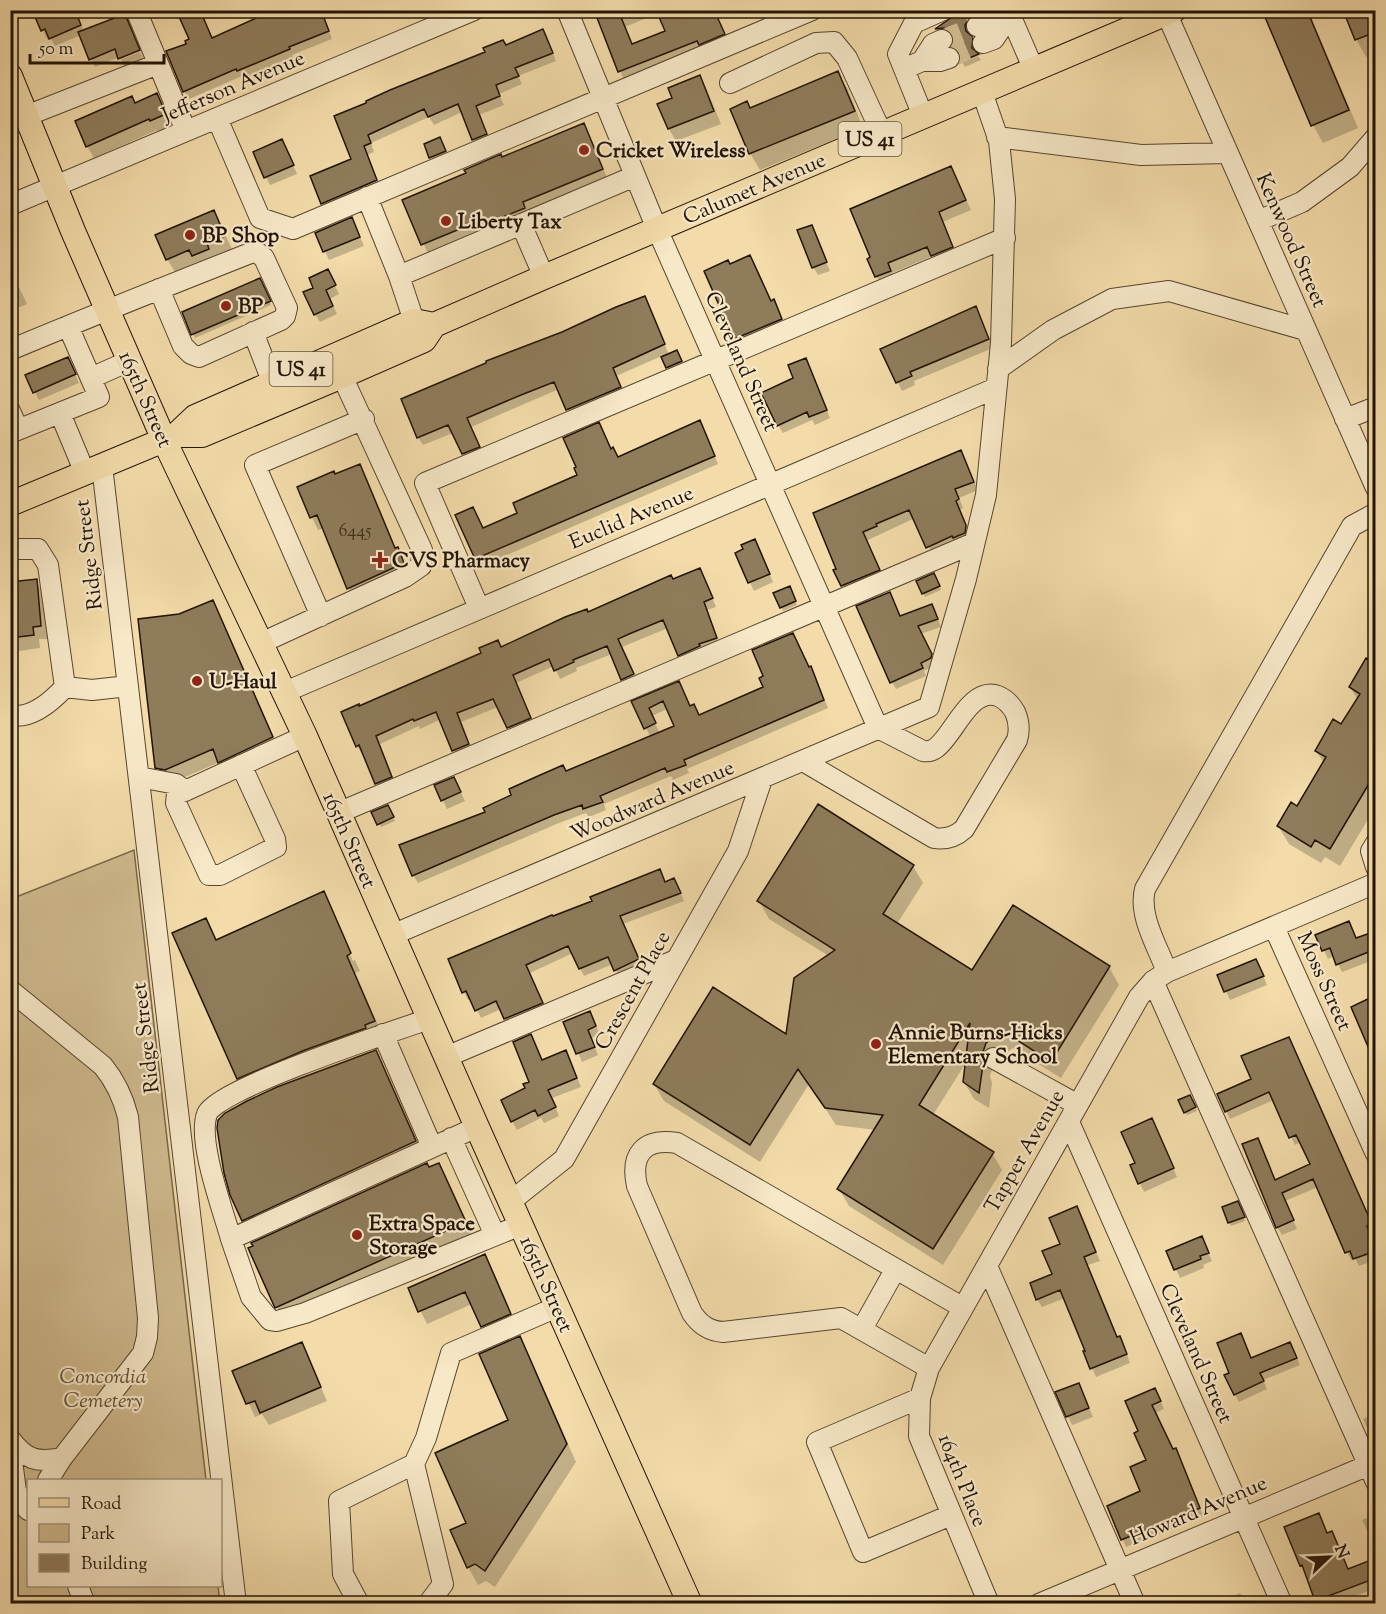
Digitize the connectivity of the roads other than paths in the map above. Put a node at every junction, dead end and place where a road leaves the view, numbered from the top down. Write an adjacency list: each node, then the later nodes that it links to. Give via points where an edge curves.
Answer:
1 (474, 10): 19 (street, Jefferson Avenue)
2 (567, 10): 16 (street, Cleveland Street)
3 (812, 10): 16 (street)
4 (943, 10): 11 (street, via 914,23 898,54)
5 (137, 11): 10 (street)
6 (1168, 12): 12 (main road, Calumet Avenue / US 41); 24 (street, Kenwood Street)
7 (1008, 20): 8 (street, via 987,21); 12 (street)
8 (980, 34)
9 (946, 49): 11 (street, via 933,44)
10 (158, 64): 17 (street); 20 (street)
11 (913, 65): 18 (street)
12 (1034, 70): 15 (main road, Calumet Avenue / US 41)
13 (10, 76): 17 (main road, 165th Street)
14 (730, 83): 21 (street, via 816,43 834,42 847,58)
15 (982, 92): 18 (main road, Calumet Avenue / US 41); 22 (street)
16 (603, 98): 25 (street, Cleveland Street); 27 (street)
17 (26, 116): 26 (main road, 165th Street)
18 (923, 117): 21 (main road, Calumet Avenue / US 41)
19 (217, 118): 20 (street, Jefferson Avenue); 27 (street, via 260,218 293,229)
20 (186, 131): 26 (street, Jefferson Avenue)
21 (882, 134): 31 (main road, Calumet Avenue / US 41)
22 (997, 136): 24 (street, via 1141,155); 32 (street, via 1005,199)
23 (1376, 137): 29 (street, via 1350,167 1302,202)
24 (1228, 153): 29 (street, Kenwood Street)
25 (635, 176): 30 (street); 31 (street, Cleveland Street)
26 (54, 187): 28 (street, Jefferson Avenue); 36 (main road, 165th Street)
27 (367, 197): 33 (street)
28 (10, 205)
29 (1258, 221): 39 (street, Kenwood Street)
30 (521, 224): 33 (street); 34 (street)
31 (657, 229): 34 (main road, Calumet Avenue / US 41); 42 (street, Cleveland Street)
32 (1005, 238): 42 (street); 46 (street)
33 (399, 276): 37 (street)
34 (544, 277): 37 (main road, Calumet Avenue / US 41)
35 (159, 289): 36 (street); 40 (street, via 183,346 191,354 199,357); 40 (street, via 258,253 287,308 281,320)
36 (106, 310): 38 (street); 43 (main road, 165th Street)
37 (424, 323): 44 (main road, Calumet Avenue / US 41, via 424,340); 47 (main road, Calumet Avenue / US 41)
38 (68, 326): 41 (street); 45 (street)
39 (1305, 330): 46 (street, Euclid Avenue, via 1169,291 1112,299 1053,330); 52 (street, Kenwood Street)
40 (253, 332): 47 (street)
41 (10, 350)
42 (715, 360): 56 (street, Cleveland Street); 63 (street, via 425,483)
43 (129, 361): 45 (street); 54 (main road, 165th Street)
44 (342, 376): 51 (street); 54 (main road, Calumet Avenue / US 41, via 202,435)
45 (91, 378): 50 (street, via 99,397)
46 (997, 378): 56 (street, Euclid Avenue); 60 (street, via 986,495)
47 (273, 381): 54 (main road, Calumet Avenue / US 41, via 195,417)
48 (1376, 407): 52 (street)
49 (10, 411): 53 (street)
50 (60, 413): 53 (street); 55 (street, Ridge Street)
51 (364, 419): 64 (street, via 422,550 421,566); 64 (street, via 255,465)
52 (1345, 420): 57 (street, Kenwood Street)
53 (14, 431)
54 (170, 437): 55 (main road, Calumet Avenue / US 41); 65 (main road, 165th Street)
55 (94, 470): 58 (main road, Calumet Avenue / US 41); 66 (street, Ridge Street)
56 (770, 483): 62 (street, Cleveland Street); 63 (street, Euclid Avenue)
57 (1376, 488)
58 (10, 504)
59 (1376, 513): 84 (street, via 1352,526 1145,889 1144,912)
60 (975, 543): 62 (street); 70 (street, Woodward Avenue, via 929,707)
61 (10, 549): 67 (street, via 38,549 48,565)
62 (825, 607): 70 (street, Cleveland Street); 77 (street)
63 (479, 608): 68 (street, Euclid Avenue)
64 (321, 616): 65 (street)
65 (261, 643): 68 (main road, 165th Street)
66 (128, 686): 67 (street, via 92,690); 74 (street, Ridge Street)
67 (65, 687): 69 (street, via 50,703 19,717)
68 (285, 692): 71 (main road, 165th Street)
69 (10, 715)
70 (878, 728): 72 (street, Woodward Avenue); 72 (street, via 929,752 939,746 970,704 993,695 1013,708 1019,733 964,829 941,839)
71 (305, 736): 73 (street); 77 (main road, 165th Street)
72 (802, 761): 75 (street, Woodward Avenue)
73 (241, 765): 76 (street); 76 (street, via 276,847 220,875 209,875 176,803 177,795)
74 (139, 777): 76 (street, via 177,784); 112 (street, Ridge Street)
75 (762, 779): 82 (street, Woodward Avenue); 83 (street, Crescent Place, via 738,851)
76 (185, 791)
77 (338, 813): 82 (main road, 165th Street)
78 (1376, 843): 79 (street, via 1371,851)
79 (1376, 867)
80 (1376, 883): 81 (street, Tapper Avenue)
81 (1274, 927): 84 (street, Tapper Avenue); 94 (street, Moss Street)
82 (392, 935): 86 (main road, 165th Street)
83 (676, 960): 88 (street); 95 (street, Crescent Place, via 564,1159)
84 (1160, 976): 90 (street, Tapper Avenue, via 1139,997); 110 (street)
85 (10, 990): 108 (street, via 103,1066 123,1098 128,1117 147,1337 134,1367)
86 (429, 1019): 87 (street); 88 (main road, 165th Street)
87 (383, 1034): 93 (street); 98 (street, via 248,1087 207,1112 210,1167)
88 (446, 1057): 91 (main road, 165th Street)
89 (993, 1058): 90 (street)
90 (1073, 1113): 99 (street, Tapper Avenue); 117 (street, Cleveland Street)
91 (477, 1128): 92 (street); 95 (main road, 165th Street)
92 (452, 1138): 93 (street); 97 (street)
93 (432, 1147): 98 (street)
94 (1376, 1154)
95 (510, 1202): 96 (main road, 165th Street)
96 (521, 1225): 97 (street); 101 (main road, 165th Street)
97 (495, 1235): 98 (street, via 278,1321 270,1320 251,1296)
98 (231, 1239)
99 (987, 1266): 102 (street, Tapper Avenue); 118 (street)
100 (895, 1270): 102 (street); 103 (street); 103 (street, via 677,1143 650,1145 637,1157 637,1186 692,1313 705,1327 723,1332 833,1317)
101 (557, 1307): 109 (street, via 451,1353 426,1438); 124 (main road, 165th Street)
102 (962, 1307): 104 (street, 164th Place)
103 (862, 1329): 104 (street)
104 (929, 1368): 105 (street, 164th Place)
105 (920, 1398): 116 (street, 164th Place, via 919,1436); 116 (street, via 817,1442 863,1552)
106 (10, 1439): 108 (street, via 38,1461)
107 (10, 1446): 114 (street)
108 (62, 1458): 111 (street)
109 (414, 1464): 122 (street, via 339,1501 343,1574); 123 (street, via 442,1584)
110 (1373, 1470): 117 (street, Howard Avenue)
111 (49, 1479)
112 (221, 1479)
113 (222, 1485): 121 (street, Ridge Street)
114 (13, 1492): 115 (street)
115 (27, 1509)
116 (951, 1515): 125 (street, 164th Place)
117 (1244, 1517): 118 (street, Howard Avenue); 128 (street, Cleveland Street)
118 (1120, 1569): 126 (street, Howard Avenue); 127 (street)
119 (78, 1587): 120 (street)
120 (85, 1604)
121 (236, 1604)
122 (359, 1604)
123 (428, 1604)
124 (690, 1604)
125 (989, 1604)
126 (1039, 1604)
127 (1135, 1604)
128 (1282, 1604)

